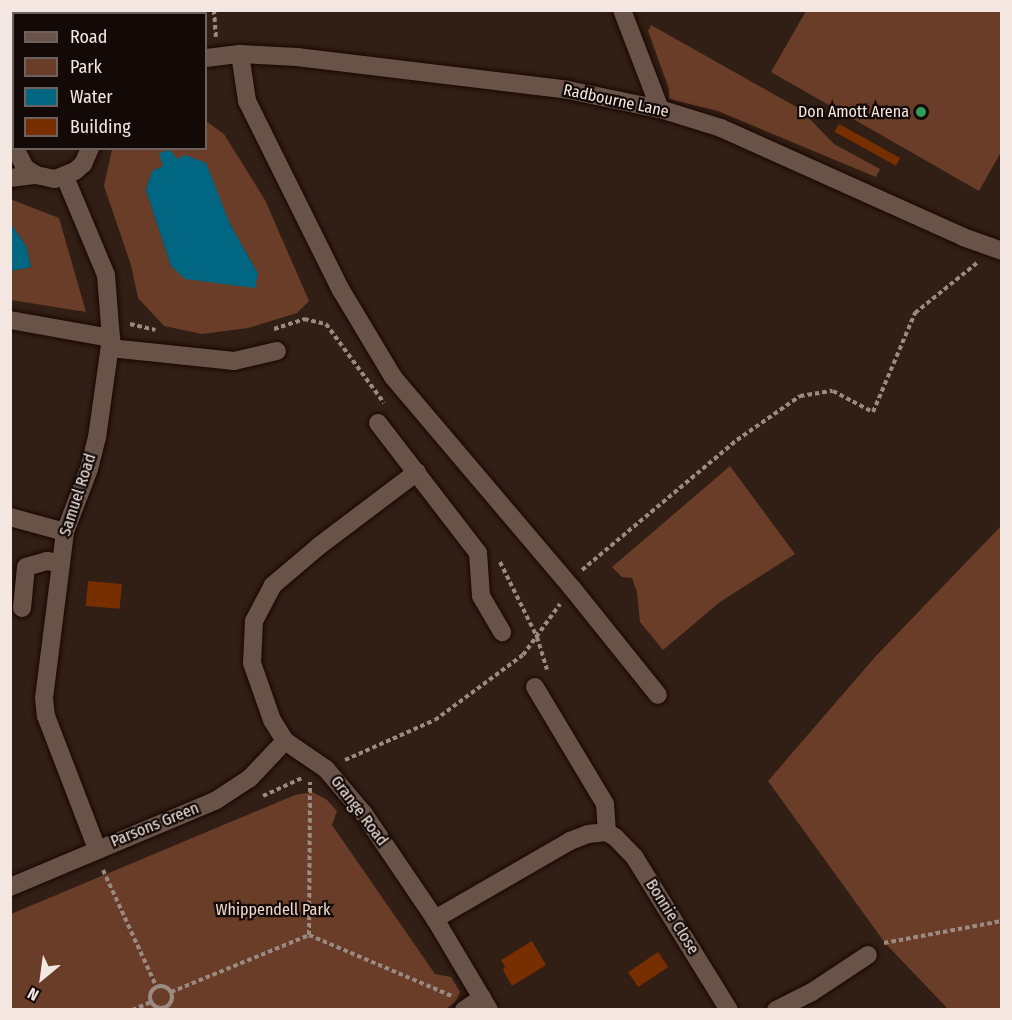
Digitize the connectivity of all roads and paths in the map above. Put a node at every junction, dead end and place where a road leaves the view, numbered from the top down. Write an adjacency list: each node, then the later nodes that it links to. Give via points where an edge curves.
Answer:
1 (214, 10): 4 (path)
2 (622, 10): 5 (street)
3 (240, 54): 4 (street, Radbourne Lane); 5 (street, Radbourne Lane, via 297,57 568,90); 25 (street, via 247,101 341,290 393,377)
4 (212, 57)
5 (660, 110): 11 (street, Radbourne Lane, via 721,128)
6 (16, 150): 8 (street, via 25,168)
7 (89, 150): 10 (street, via 83,164)
8 (36, 175): 9 (street); 10 (street)
9 (10, 177)
10 (65, 177): 13 (street, Samuel Road, via 106,274)
11 (996, 249): 20 (path, via 915,313 873,412 833,391 800,396 737,440)
12 (10, 320): 13 (street)
13 (110, 343): 14 (street, via 234,362); 18 (street, Samuel Road, via 89,470)
14 (277, 351)
15 (378, 423): 16 (street)
16 (417, 472): 22 (street, via 478,553 481,596); 26 (street, Grange Road, via 273,585 254,621 252,663 272,720)
17 (10, 517): 18 (street)
18 (64, 532): 19 (street, Samuel Road)
19 (60, 562): 21 (street, via 27,567); 29 (street, Samuel Road, via 46,673 46,716)
20 (580, 571)
21 (22, 608)
22 (502, 633)
23 (537, 637): 27 (path, via 523,654 435,720)
24 (535, 687): 28 (street, via 605,804)
25 (658, 695)
26 (285, 741): 27 (street, Grange Road); 29 (street, Parsons Green, via 250,778 215,801)
27 (318, 772): 31 (street, Grange Road, via 364,814); 33 (path)
28 (607, 832): 31 (street, via 570,841); 41 (street, Bonnie Close, via 635,858)
29 (97, 849): 30 (street, Parsons Green); 35 (path)
30 (10, 887)
31 (435, 919): 38 (street, Grange Road)
32 (1002, 921): 34 (path, via 885,943)
33 (309, 935): 36 (path); 38 (path)
34 (868, 955): 42 (street, via 812,992)
35 (156, 987): 36 (path, via 166,987); 37 (path, via 151,991)
36 (171, 992): 39 (path)
37 (151, 1002): 39 (path, via 155,1007); 40 (path)
38 (476, 1006)
39 (167, 1008)
40 (132, 1010)
41 (729, 1010)
42 (776, 1010)

